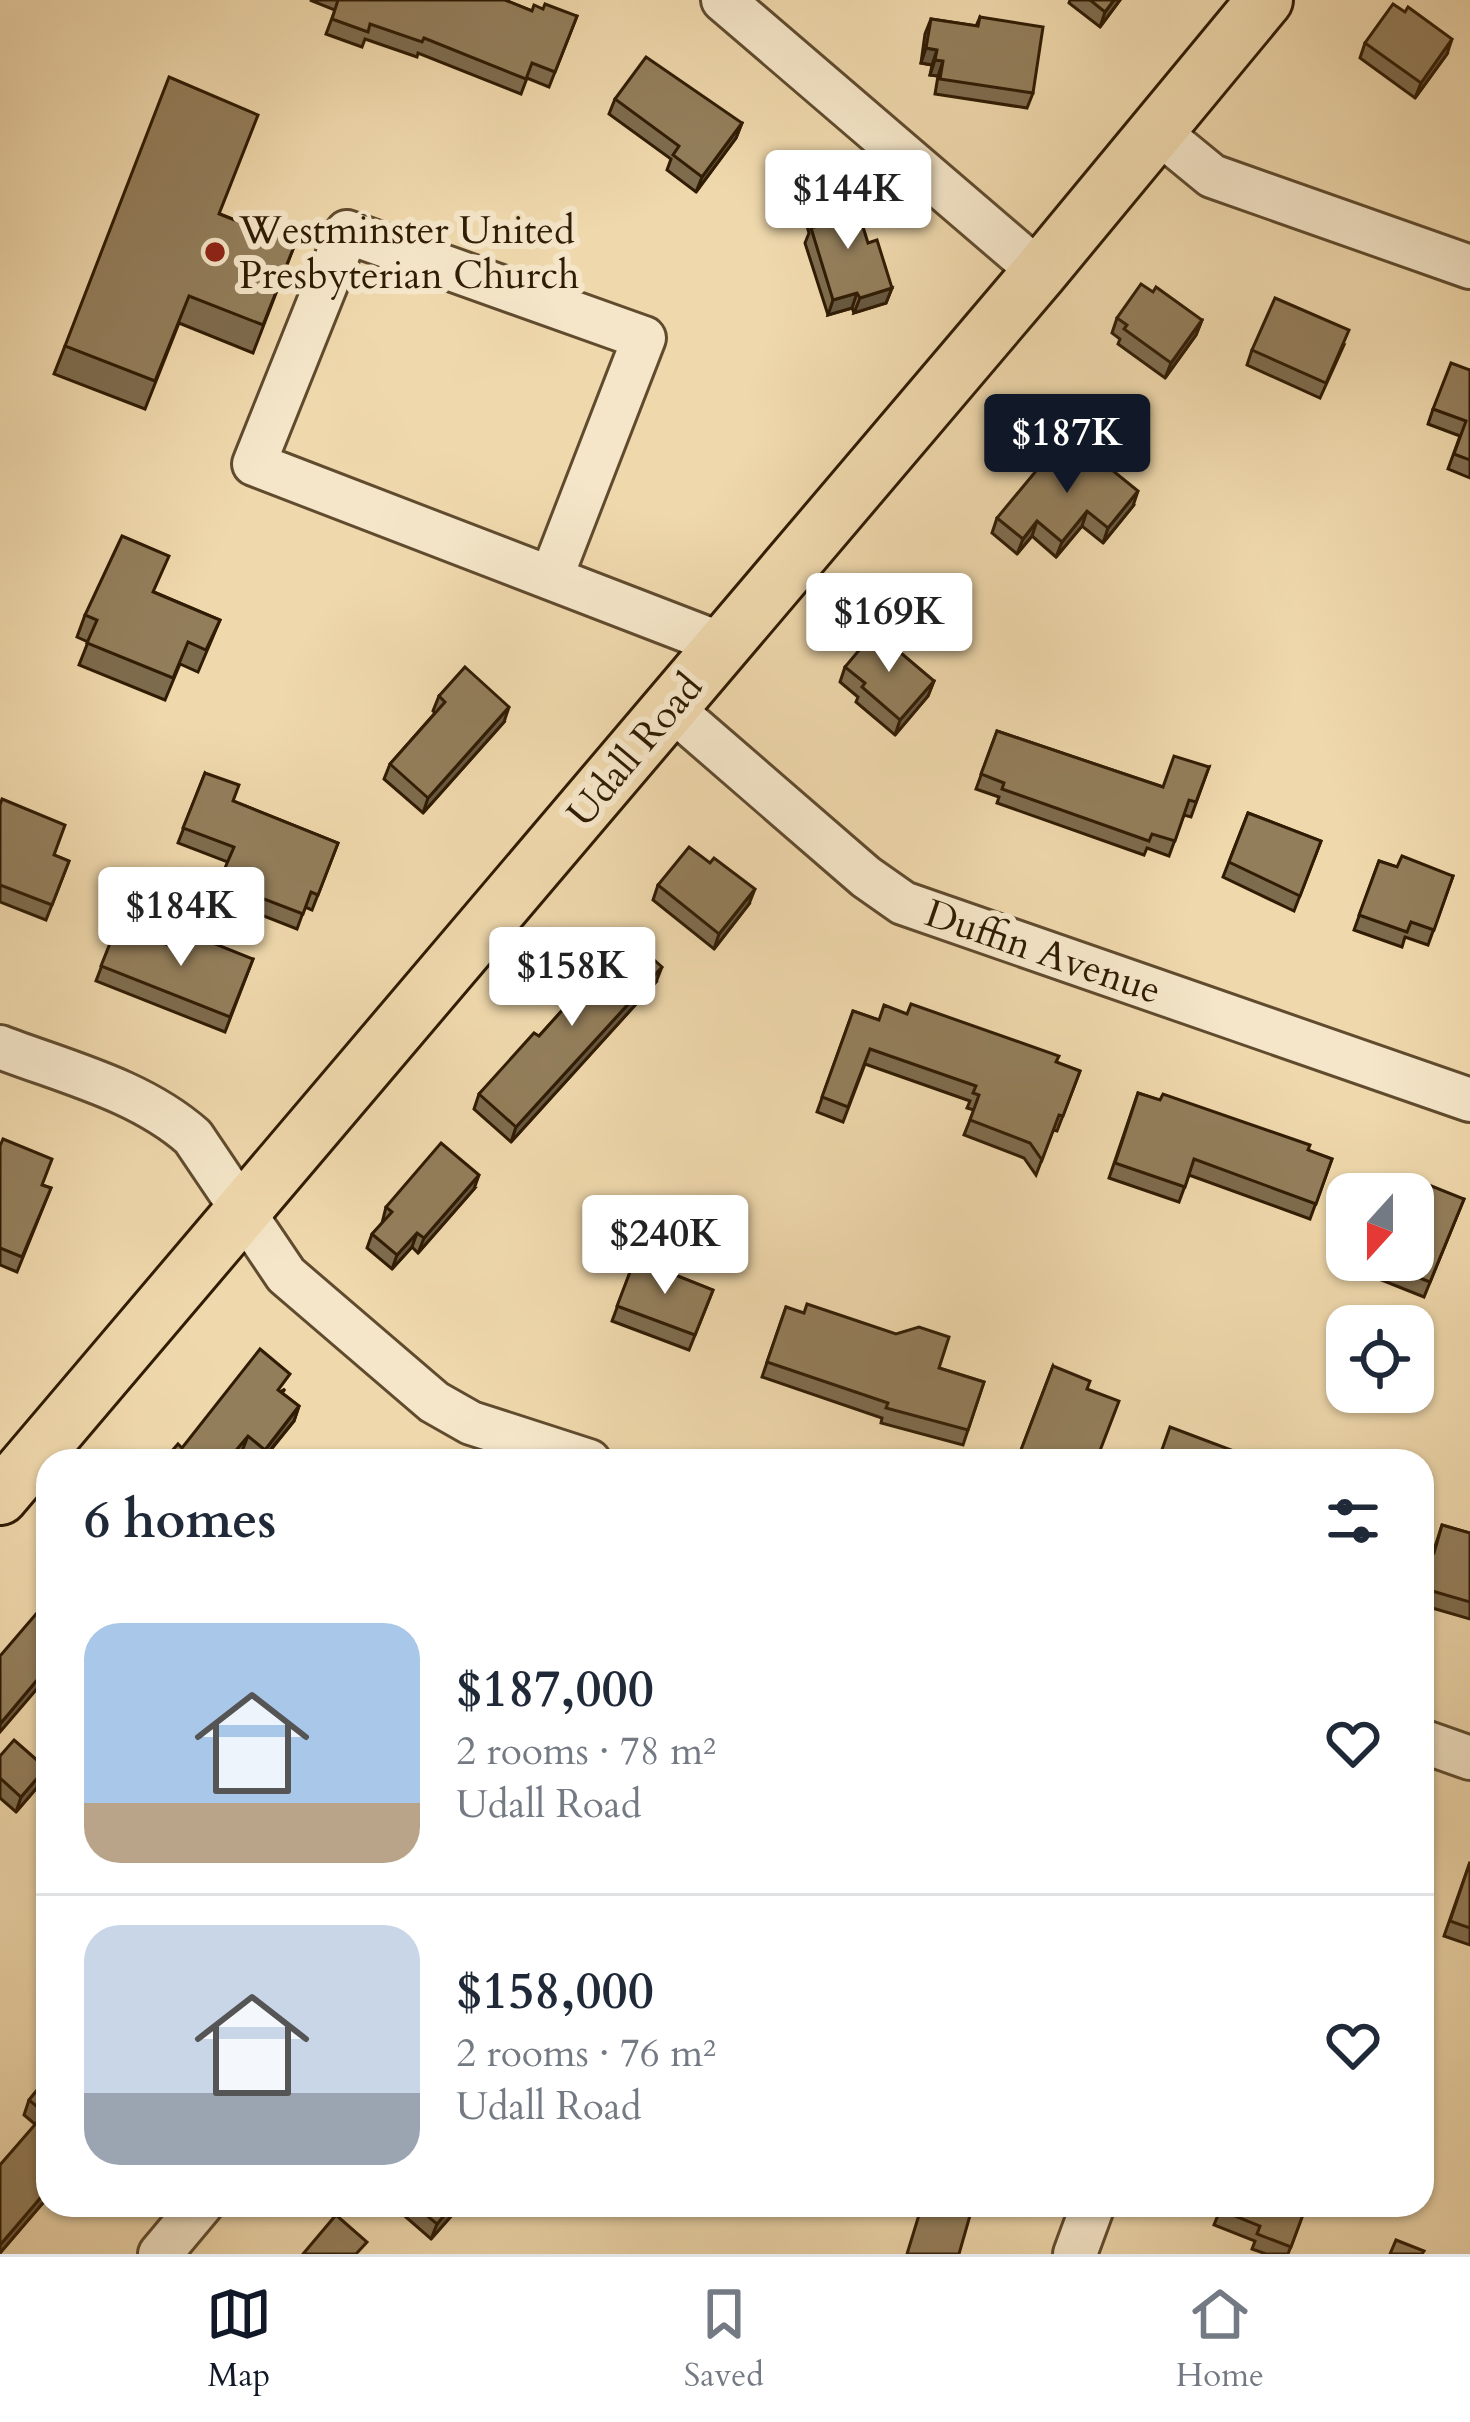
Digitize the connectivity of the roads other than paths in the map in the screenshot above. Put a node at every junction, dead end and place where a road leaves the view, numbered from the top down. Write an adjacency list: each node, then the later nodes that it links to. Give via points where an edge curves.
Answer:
1 (723, 0): 5 (street)
2 (1264, 0): 3 (main road, Udall Road)
3 (1156, 130): 4 (street, via 1212,176); 5 (main road, Udall Road)
4 (1470, 267)
5 (1040, 272): 7 (main road, Udall Road)
6 (551, 578): 6 (street, via 254,464 347,232 644,338); 7 (street)
7 (724, 645): 8 (main road, Udall Road)
8 (671, 708): 10 (street, Duffin Avenue, via 903,903); 11 (main road, Udall Road)
9 (0, 1047): 11 (street, via 174,1120)
10 (1470, 1100)
11 (243, 1210): 12 (main road, Udall Road); 13 (street, via 286,1275 451,1414)
12 (41, 1449)
13 (554, 1449)
14 (36, 1454): 15 (main road, Udall Road)
15 (0, 1497)
16 (1434, 1745): 17 (street)
17 (1470, 1758)
18 (191, 2217): 20 (street)
19 (1089, 2217): 21 (street)
20 (160, 2254)
21 (1076, 2254)

